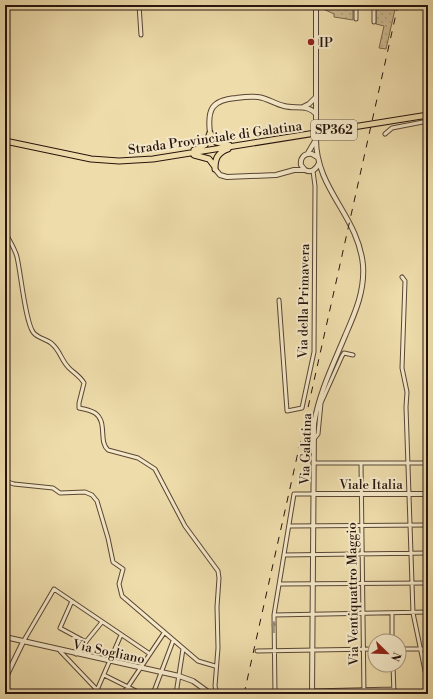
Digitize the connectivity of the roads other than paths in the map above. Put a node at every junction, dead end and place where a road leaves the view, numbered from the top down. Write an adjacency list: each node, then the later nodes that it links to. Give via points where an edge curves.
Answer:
1 (139, 5): 7 (street)
2 (316, 5): 8 (street, Via della Primavera)
3 (356, 5): 5 (street)
4 (374, 5): 6 (street)
5 (356, 19)
6 (374, 22)
7 (141, 35)
8 (316, 96): 9 (street); 10 (street, Via della Primavera)
9 (309, 106): 10 (street); 11 (street); 14 (street, via 284,106 258,97 227,99 220,101 211,109)
10 (316, 106): 11 (street, Via della Primavera)
11 (316, 114): 16 (street, Via della Primavera, bridge)
12 (428, 115): 18 (main road, Strada Provinciale di Galatina / SP362)
13 (428, 121): 15 (street, via 392,128)
14 (210, 132): 18 (main road, via 219,144); 19 (main road, via 205,144)
15 (385, 134)
16 (316, 139): 20 (street, Via della Primavera); 21 (street, Via della Primavera)
17 (5, 140): 19 (main road, Strada Provinciale di Galatina / SP362, via 91,159 119,161)
18 (240, 145): 19 (main road, Strada Provinciale di Galatina / SP362); 24 (main road, via 217,156)
19 (185, 154): 24 (main road, via 204,156 209,159)
20 (308, 154): 21 (street); 22 (street, Via della Primavera, via 302,157)
21 (317, 157): 23 (street, Via della Primavera)
22 (301, 161): 25 (street, Via della Primavera); 26 (street)
23 (318, 163): 27 (street, Via della Primavera); 28 (street, Via Galatina)
24 (215, 170): 25 (street, via 220,175 227,176 276,175)
25 (294, 170): 26 (street)
26 (305, 170): 27 (street); 29 (street)
27 (314, 170): 28 (street, Via Galatina); 29 (street, Via della Primavera)
28 (323, 175): 34 (street, Via Galatina, via 355,234 361,253 363,281 358,306 316,410)
29 (313, 178): 32 (street, Via della Primavera, via 313,361 302,408 287,411)
30 (5, 232): 90 (street, via 17,256 19,278 33,333 48,340 60,350 62,359 84,382 80,408 92,412 99,418 103,426 104,444 108,450 138,458 155,468 185,526 218,571 218,648)
31 (402, 277): 37 (street, via 405,281 402,368 408,395)
32 (279, 300)
33 (354, 355): 34 (street, via 344,353 342,356 321,403 318,434)
34 (314, 439): 35 (street, Via Galatina)
35 (313, 463): 36 (street); 40 (street, Via Galatina)
36 (361, 463): 37 (street); 41 (street, Via Ventiquattro Maggio)
37 (409, 463): 38 (street); 42 (street)
38 (428, 463)
39 (5, 481): 67 (street, via 53,488 60,493 89,493 96,497 113,562 122,569 118,584 122,596)
40 (314, 494): 41 (street, Viale Italia); 47 (street, via 294,494); 48 (street, Via Galatina)
41 (361, 494): 42 (street, Viale Italia); 45 (street, Via Ventiquattro Maggio)
42 (410, 494): 43 (street, Viale Italia); 46 (street)
43 (428, 494)
44 (428, 524): 46 (street)
45 (362, 525): 46 (street); 48 (street); 51 (street, Via Ventiquattro Maggio)
46 (411, 525): 49 (street)
47 (289, 526): 48 (street); 52 (street)
48 (314, 526): 53 (street, Via Galatina)
49 (411, 553): 50 (street); 51 (street); 55 (street)
50 (428, 553)
51 (361, 554): 53 (street); 54 (street, Via Ventiquattro Maggio)
52 (284, 555): 53 (street); 57 (street)
53 (313, 555): 58 (street, Via Galatina)
54 (362, 583): 55 (street); 58 (street); 61 (street, Via Ventiquattro Maggio)
55 (412, 583): 56 (street); 63 (street)
56 (428, 583)
57 (279, 584): 58 (street); 65 (street)
58 (313, 584): 64 (street, Via Galatina)
59 (72, 601): 66 (street); 73 (street, via 54,589); 74 (street, via 60,628)
60 (428, 612): 63 (street)
61 (363, 613): 62 (street); 64 (street); 77 (street, Via Ventiquattro Maggio)
62 (392, 613): 63 (street); 68 (street)
63 (413, 613): 80 (street)
64 (312, 614): 65 (street); 82 (street, Via Galatina)
65 (274, 615): 85 (street, one-way to 65)
66 (102, 622): 69 (street); 74 (street)
67 (164, 633): 72 (street); 88 (street)
68 (392, 633)
69 (121, 634): 88 (street); 89 (street)
70 (5, 637): 71 (street, Via Sogliano)
71 (13, 639): 73 (street, Via Sogliano); 86 (street, via 18,645)
72 (174, 641): 76 (street); 92 (street)
73 (23, 642): 75 (street, Via Sogliano); 86 (street)
74 (86, 642): 87 (street)
75 (32, 644): 83 (street, Via Sogliano); 86 (street)
76 (183, 649): 90 (street, via 198,661); 95 (street)
77 (363, 649): 78 (street); 82 (street); 102 (street, Via Ventiquattro Maggio)
78 (367, 649)
79 (407, 649): 80 (street)
80 (420, 649): 81 (street); 97 (street)
81 (428, 649)
82 (312, 650): 85 (street); 104 (street, Via Galatina)
83 (60, 651): 87 (street, Via Sogliano); 100 (street)
84 (257, 651): 85 (street)
85 (274, 651): 111 (street)
86 (18, 652): 96 (street)
87 (76, 654): 89 (street, Via Sogliano)
88 (150, 654): 91 (street)
89 (110, 661): 91 (street, Via Sogliano); 94 (street)
90 (215, 666): 103 (street)
91 (140, 668): 92 (street, Via Sogliano); 98 (street)
92 (162, 672): 95 (street, Via Sogliano); 108 (street)
93 (393, 673): 99 (street)
94 (104, 675): 98 (street); 100 (street)
95 (179, 676): 101 (street, Via Sogliano, via 193,681); 109 (street)
96 (5, 679)
97 (428, 685)
98 (128, 687): 106 (street); 107 (street)
99 (394, 689): 102 (street); 113 (street)
100 (97, 690): 105 (street)
101 (206, 690): 103 (street); 110 (street, Via Sogliano)
102 (364, 690): 104 (street); 112 (street, Via Ventiquattro Maggio)
103 (217, 692)
104 (312, 692)
105 (101, 694)
106 (123, 694)
107 (142, 694)
108 (153, 694)
109 (176, 694)
110 (211, 694)
111 (275, 694)
112 (364, 694)
113 (394, 694)

